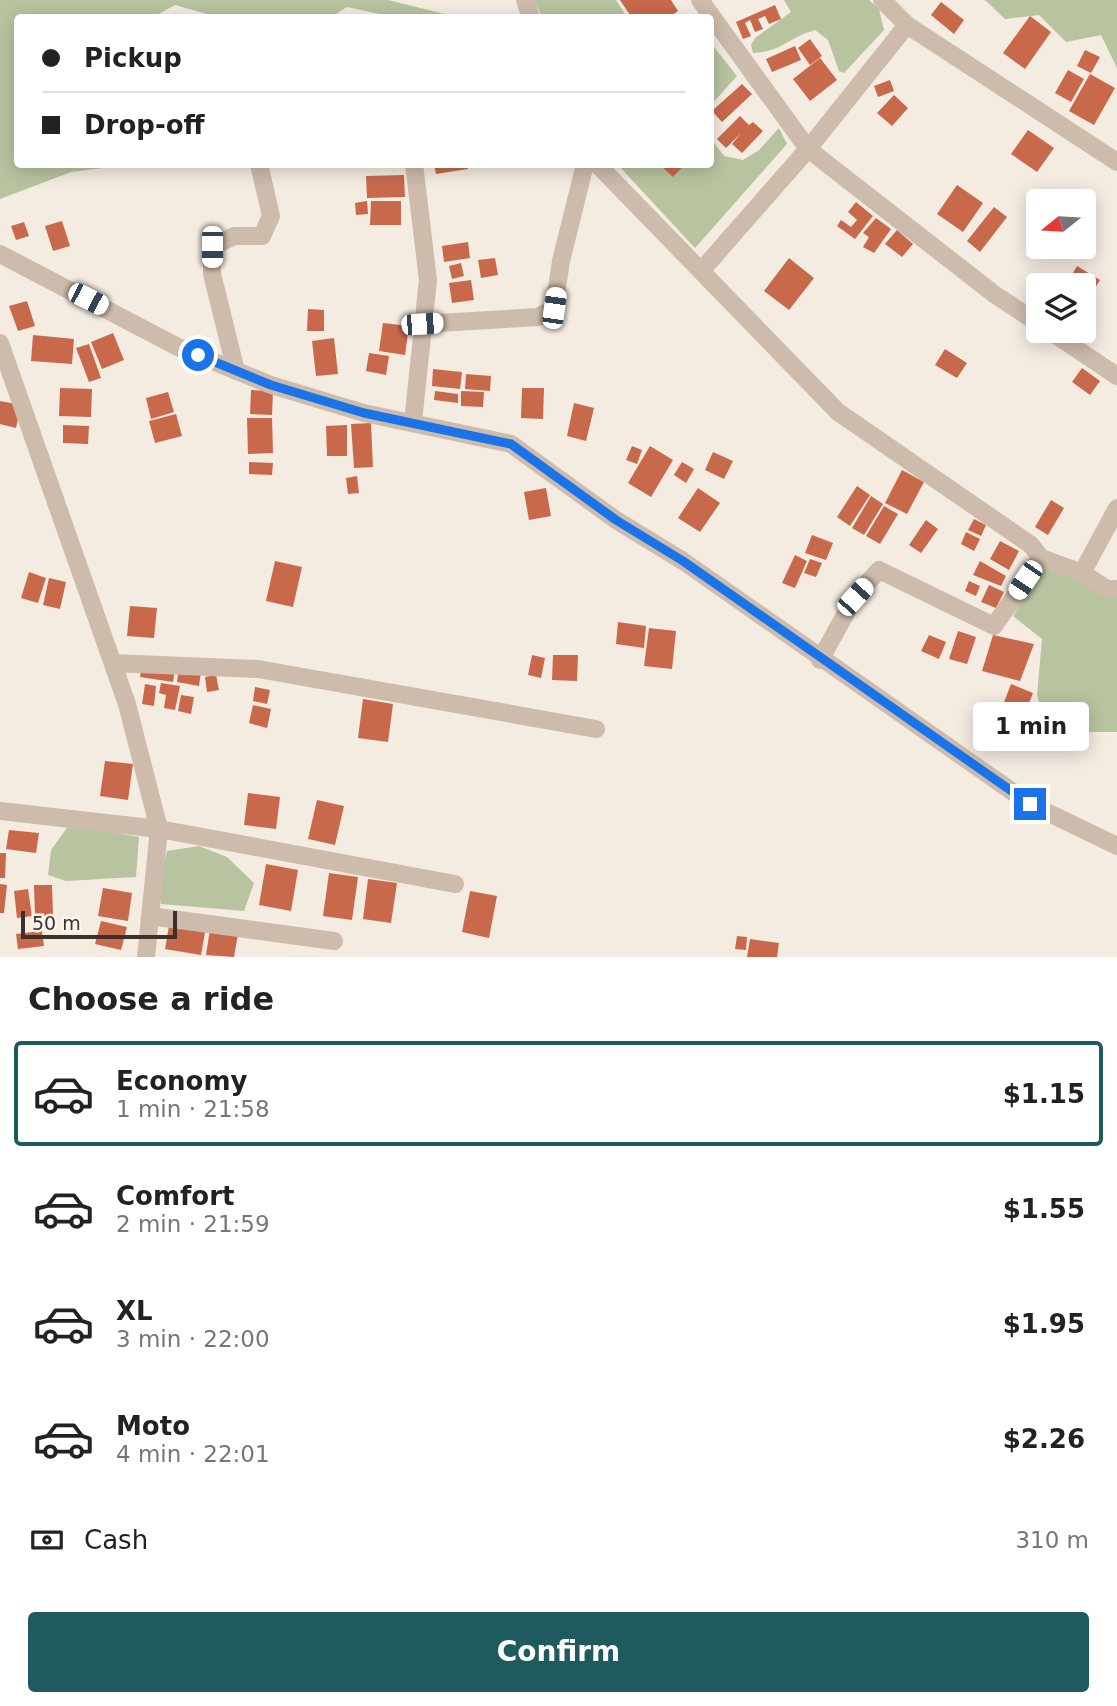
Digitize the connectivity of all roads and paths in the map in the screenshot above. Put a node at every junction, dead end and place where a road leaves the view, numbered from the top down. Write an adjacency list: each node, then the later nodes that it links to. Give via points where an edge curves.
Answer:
1 (882, 0): 3 (street)
2 (714, 19): 4 (street)
3 (907, 25): 4 (street); 5 (street)
4 (808, 149): 11 (street); 12 (street)
5 (1117, 162)
6 (260, 168): 16 (street, via 271,216 262,236 234,236 212,247 212,274)
7 (414, 168): 13 (street, via 428,280)
8 (584, 168): 13 (street, via 554,308 538,317)
9 (601, 168): 11 (street)
10 (0, 254): 16 (street, via 178,347)
11 (701, 271): 20 (street, via 838,412 1031,545)
12 (1026, 315)
13 (422, 324): 18 (street)
14 (1068, 343): 17 (street)
15 (0, 344): 24 (street)
16 (236, 370): 18 (street, via 364,413)
17 (1117, 376)
18 (413, 422): 23 (street, via 511,444)
19 (1117, 508): 21 (street)
20 (1041, 558): 21 (street); 23 (street, via 994,626 879,570 855,597)
21 (1082, 573): 22 (street, via 1107,589)
22 (1117, 589)
23 (820, 660): 28 (street, via 1030,804)
24 (113, 663): 25 (street, via 258,669); 27 (street)
25 (596, 729)
26 (0, 811): 27 (street)
27 (159, 830): 29 (street); 30 (street)
28 (1117, 846)
29 (455, 884)
30 (150, 916): 31 (street); 32 (street)
31 (334, 941)
32 (146, 957)

